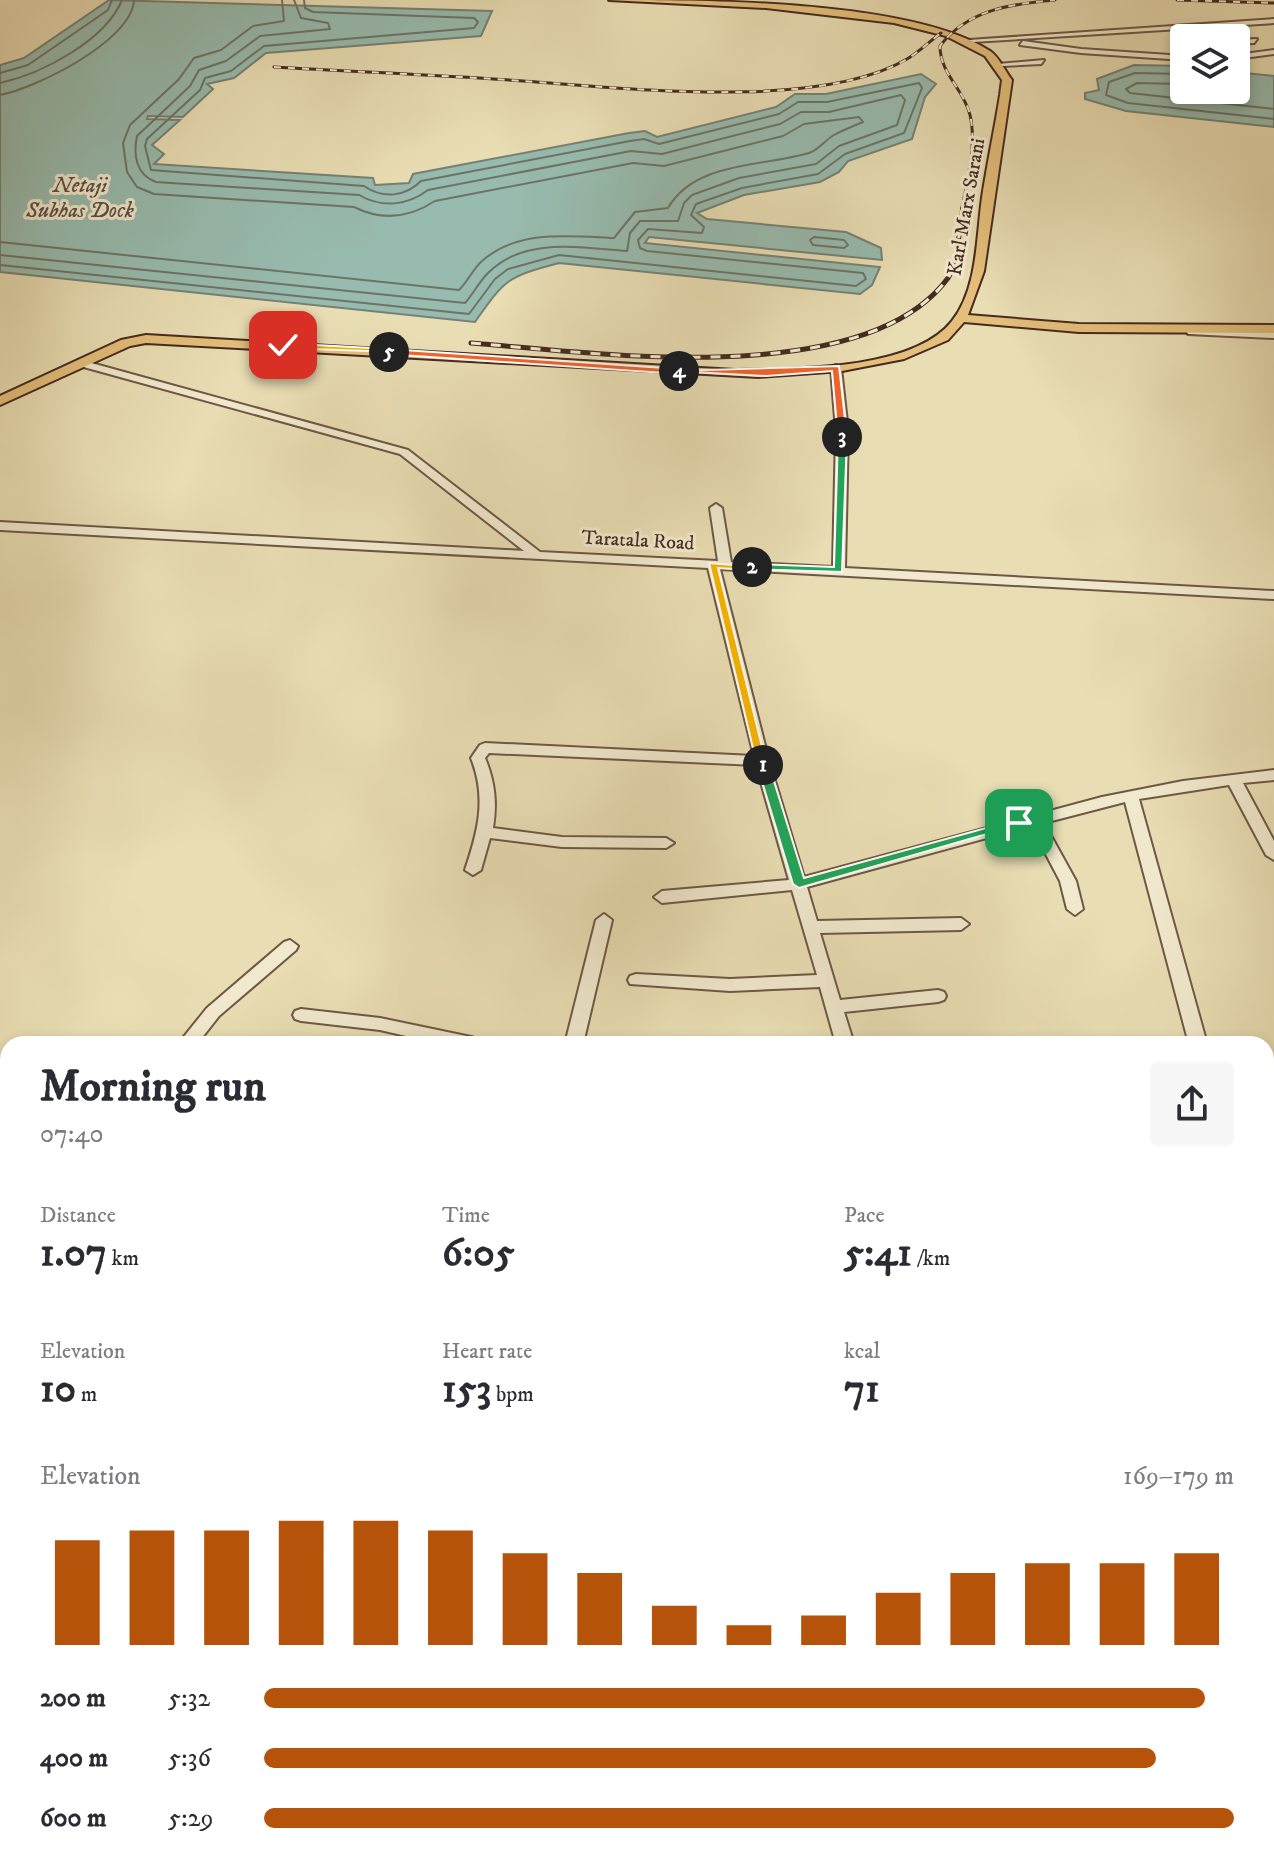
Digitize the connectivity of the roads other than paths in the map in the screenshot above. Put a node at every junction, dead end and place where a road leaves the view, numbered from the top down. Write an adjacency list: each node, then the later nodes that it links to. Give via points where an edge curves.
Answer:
1 (613, 0): 4 (main road, via 862,12)
2 (1274, 21): 3 (street)
3 (998, 39): 4 (street); 9 (street)
4 (973, 40): 11 (main road)
5 (1250, 41): 6 (street)
6 (1254, 41)
7 (1274, 52): 8 (street)
8 (1250, 55)
9 (1170, 57)
10 (1041, 62): 11 (street)
11 (1002, 64): 12 (main road, Karl Marx Sarani, via 1007,80 1004,112 976,280)
12 (960, 318): 14 (main road); 19 (main road, Karl Marx Sarani, via 944,337 922,348)
13 (1274, 322): 15 (main road)
14 (1165, 325): 15 (main road); 17 (street, via 1178,332)
15 (1255, 325): 16 (main road)
16 (1274, 329)
17 (1274, 335)
18 (84, 364): 19 (main road, Karl Marx Sarani, via 146,339 702,373); 20 (main road, Karl Marx Sarani); 25 (street, via 404,452)
19 (836, 368): 27 (street, via 842,431)
20 (64, 374): 21 (main road, Karl Marx Sarani); 22 (main road, Karl Marx Sarani)
21 (0, 401)
22 (0, 409)
23 (716, 508): 26 (street)
24 (0, 526): 25 (street, Taratala Road)
25 (537, 555): 26 (street, Taratala Road)
26 (719, 565): 27 (street, Taratala Road); 29 (street)
27 (839, 570): 28 (street, Taratala Road)
28 (1274, 595)
29 (762, 761): 34 (street, via 491,746 478,758 489,780); 38 (street)
30 (1274, 775): 31 (street)
31 (1234, 780): 32 (street); 36 (street)
32 (1131, 796): 33 (street); 54 (street)
33 (1035, 819): 38 (street); 40 (street, via 1068,881)
34 (485, 832): 35 (street, via 562,842); 37 (street)
35 (666, 843)
36 (1274, 855)
37 (473, 870)
38 (799, 884): 39 (street); 43 (street)
39 (662, 897)
40 (1075, 909)
41 (604, 920): 52 (street)
42 (961, 924): 43 (street)
43 (812, 927): 46 (street)
44 (290, 946): 50 (street, via 213,1012)
45 (636, 980): 46 (street, via 730,985)
46 (828, 981): 48 (street)
47 (938, 996): 48 (street)
48 (835, 1007): 53 (street)
49 (301, 1015): 51 (street)
50 (194, 1036)
51 (435, 1036)
52 (576, 1036)
53 (843, 1036)
54 (1196, 1036)

